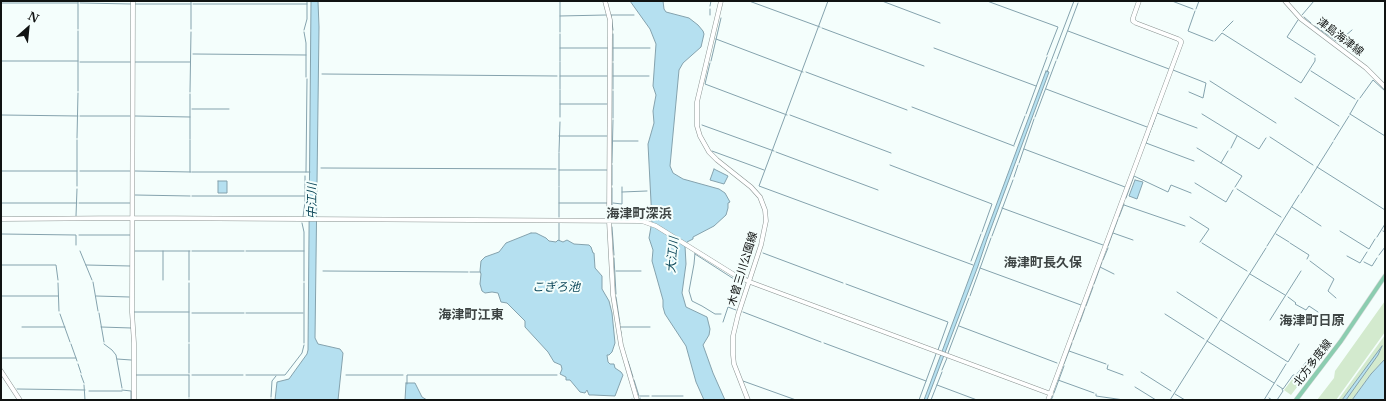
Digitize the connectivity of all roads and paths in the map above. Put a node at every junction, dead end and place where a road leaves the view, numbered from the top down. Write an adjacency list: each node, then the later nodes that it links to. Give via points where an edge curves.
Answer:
1 (133, 1): 7 (street)
2 (605, 1): 9 (street, via 610,20)
3 (721, 1): 11 (street, 木曽三川公園線, via 697,102 697,126 710,152 751,187 764,205 764,234)
4 (1139, 1): 13 (street, via 1133,21 1178,39 1181,44)
5 (1285, 1): 6 (street, 津島海津線, via 1301,18 1366,68)
6 (1385, 88)
7 (132, 218): 8 (street); 9 (street); 15 (street)
8 (1, 219)
9 (609, 221): 11 (street, via 650,223); 16 (street, via 617,325)
10 (1385, 276): 19 (main road, 北方多度線, via 1341,341)
11 (750, 282): 13 (street); 17 (street, 木曽三川公園線, via 734,328 732,344 734,364)
12 (1, 371): 14 (street)
13 (1051, 394): 18 (street)
14 (20, 400)
15 (134, 400)
16 (637, 400)
17 (748, 400)
18 (1048, 400)
19 (1296, 400)

